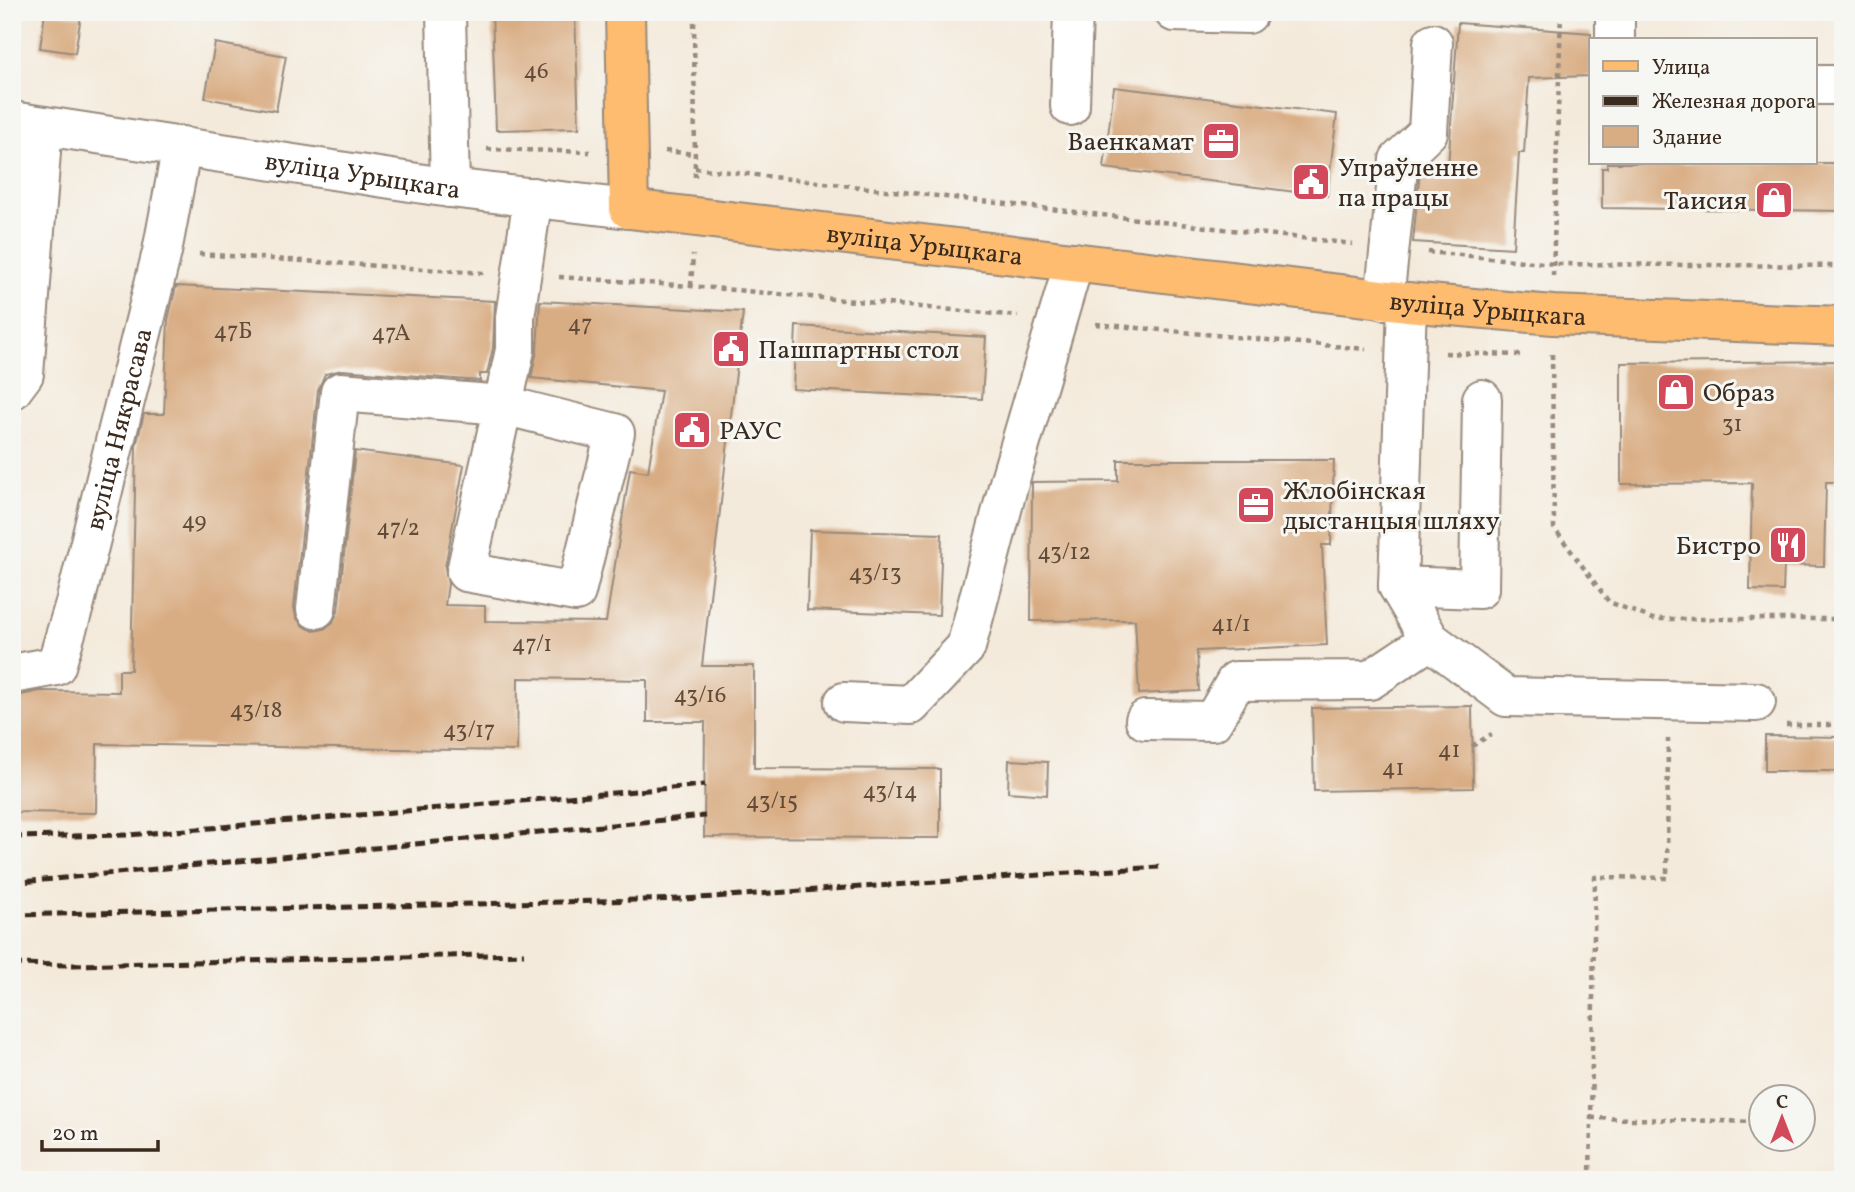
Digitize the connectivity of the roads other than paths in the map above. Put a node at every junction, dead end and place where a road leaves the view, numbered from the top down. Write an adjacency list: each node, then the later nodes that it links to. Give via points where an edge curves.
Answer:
1 (446, 12): 14 (street)
2 (625, 12): 16 (main road)
3 (1073, 12): 11 (street)
4 (1174, 12): 6 (street)
5 (1615, 12): 7 (street)
6 (1248, 14)
7 (1615, 38)
8 (1433, 43): 18 (street, via 1428,132 1399,160 1390,248)
9 (1816, 85): 10 (street)
10 (1843, 85)
11 (1070, 106)
12 (28, 124): 13 (street, вуліца Урыцкага); 20 (street, via 24,374)
13 (182, 146): 14 (street, вуліца Урыцкага); 26 (street, вуліца Някрасава, via 162,252 56,666)
14 (450, 188): 15 (street, вуліца Урыцкага)
15 (533, 197): 16 (street, вуліца Урыцкага); 22 (street, via 515,317 515,350)
16 (629, 209): 17 (main road, вуліца Урыцкага)
17 (1074, 262): 18 (main road, вуліца Урыцкага); 27 (street, via 967,647 911,705)
18 (1396, 301): 19 (main road, вуліца Урыцкага, via 1553,315); 23 (street, via 1405,353)
19 (1843, 326)
20 (12, 390)
21 (1482, 399): 23 (street, via 1479,589)
22 (503, 405): 22 (street, via 466,572 576,592 615,433); 24 (street, via 340,392)
23 (1398, 586): 25 (street)
24 (316, 609)
25 (1430, 640): 28 (street, via 1506,696); 29 (street, via 1370,680 1236,681 1213,721)
26 (12, 674)
27 (844, 702)
28 (1756, 702)
29 (1145, 720)

